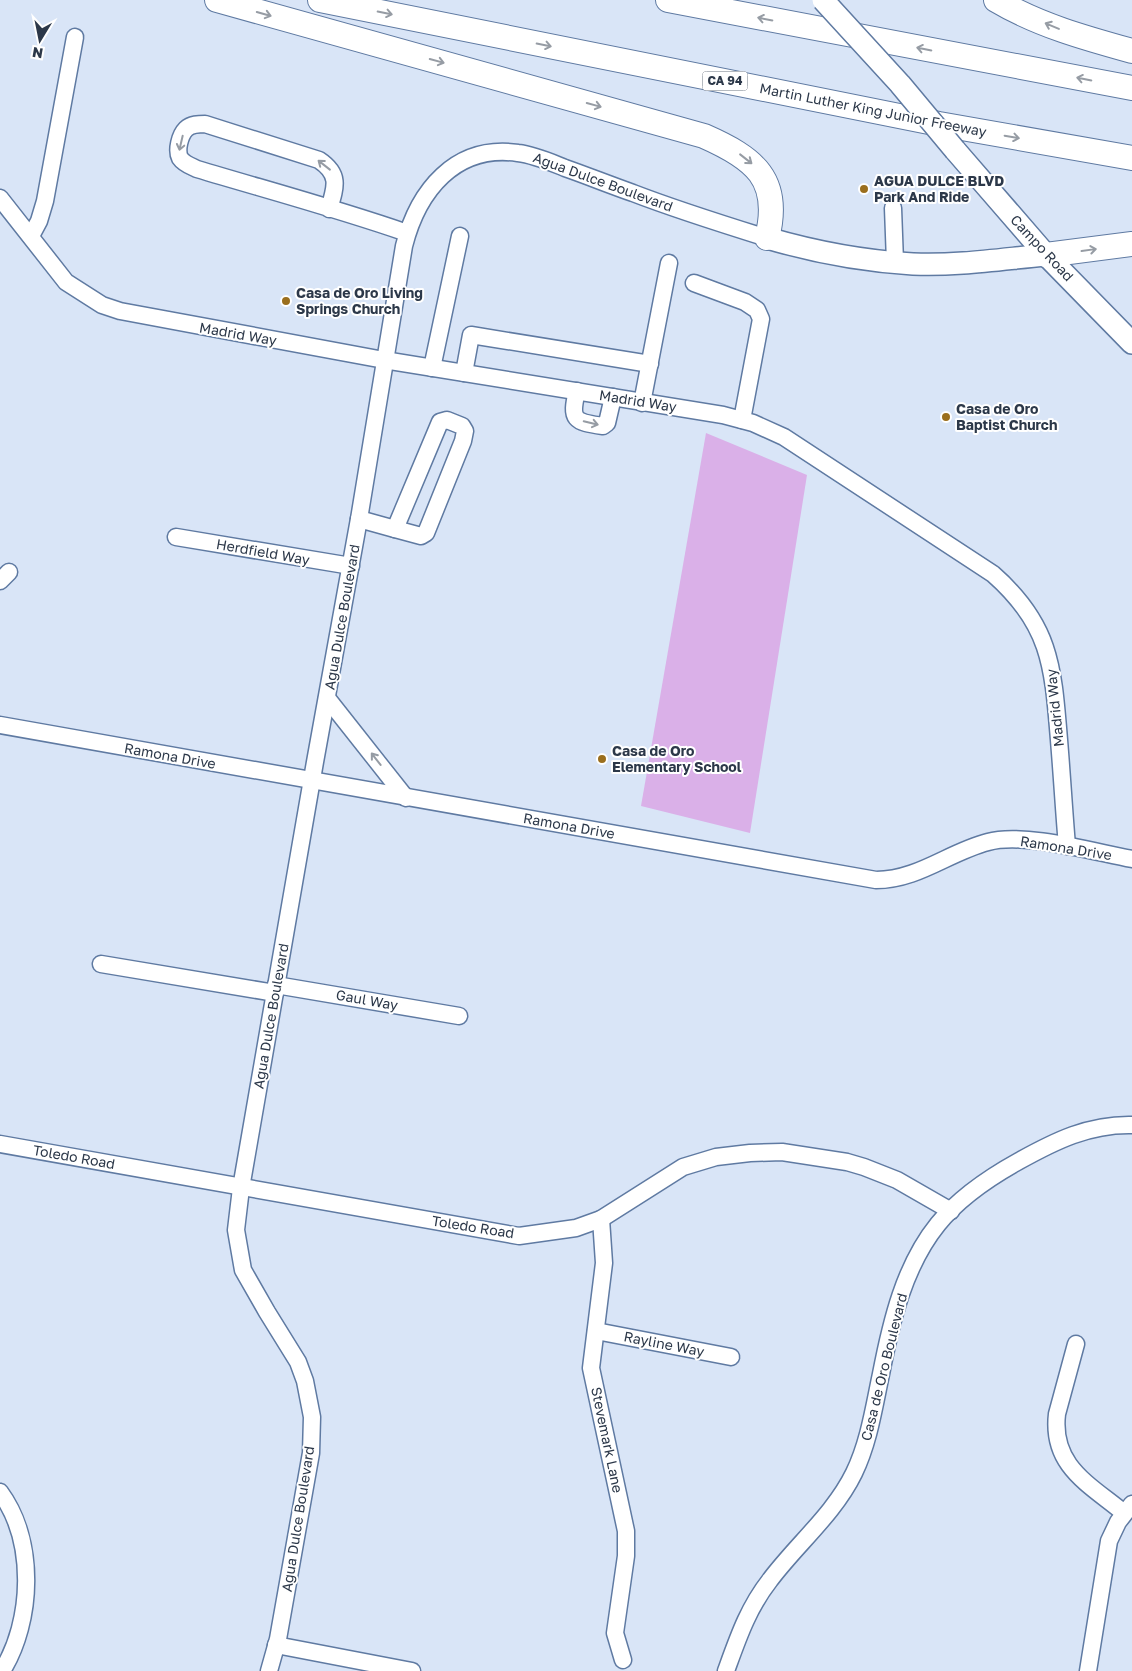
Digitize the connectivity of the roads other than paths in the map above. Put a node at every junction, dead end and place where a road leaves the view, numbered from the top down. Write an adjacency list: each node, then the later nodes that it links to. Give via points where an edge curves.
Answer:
1 (217, 0): 16 (highway, one-way to 16, via 687,130 713,140 748,160 766,182 772,201)
2 (320, 0): 9 (highway, Martin Luther King Junior Freeway / CA 94, one-way to 9, via 939,124)
3 (668, 0): 8 (highway, one-way to 3)
4 (823, 0): 18 (main road, Campo Road, bridge, via 900,84)
5 (996, 0): 7 (highway, one-way to 5, via 1068,33)
6 (75, 38): 14 (street, via 46,201)
7 (1132, 51)
8 (1132, 88)
9 (1132, 158)
10 (0, 198): 14 (street, Madrid Way)
11 (893, 208): 19 (street)
12 (329, 209): 12 (street, one-way to 12, via 335,181 330,168 318,160 205,124 187,128 181,137 180,157 197,169); 13 (street)
13 (407, 233): 16 (street, Agua Dulce Boulevard, via 424,196 444,174 471,158 502,152 543,159 659,203); 23 (street, Agua Dulce Boulevard)
14 (31, 236): 23 (street, Madrid Way, via 66,282 85,296 111,308)
15 (460, 236): 25 (street)
16 (766, 238): 19 (main road, Agua Dulce Boulevard, via 824,253)
17 (1132, 244): 18 (highway, one-way to 17)
18 (1046, 255): 19 (main road, Agua Dulce Boulevard, via 970,262); 22 (main road, Campo Road)
19 (895, 262)
20 (669, 263): 24 (street)
21 (694, 282): 30 (street, via 745,302 756,310 761,320)
22 (1132, 343)
23 (384, 360): 25 (street, Madrid Way); 31 (street, Agua Dulce Boulevard)
24 (650, 364): 26 (street, via 471,335); 29 (street)
25 (432, 368): 26 (street, Madrid Way)
26 (464, 373): 27 (street, Madrid Way)
27 (577, 391): 28 (street, Madrid Way); 28 (street, one-way to 28, via 572,409 574,416 597,425 608,423)
28 (613, 397): 29 (street, Madrid Way)
29 (642, 402): 30 (street, Madrid Way)
30 (742, 420): 39 (street, Madrid Way, via 784,437 979,564 1016,597 1043,640 1052,671)
31 (359, 519): 32 (street); 34 (street, Agua Dulce Boulevard)
32 (395, 528): 32 (street, via 421,536 426,533 463,441 465,431 457,422 440,422)
33 (176, 537): 34 (street, Herdfield Way)
34 (351, 566): 35 (street, Agua Dulce Boulevard)
35 (327, 698): 37 (street, Agua Dulce Boulevard); 38 (street, one-way to 35)
36 (0, 725): 37 (street, Ramona Drive)
37 (312, 780): 38 (street, Ramona Drive); 42 (street, Agua Dulce Boulevard)
38 (406, 798): 39 (street, Ramona Drive, via 876,880 911,874 989,841 1031,840)
39 (1067, 846): 40 (street, Ramona Drive)
40 (1132, 859)
41 (100, 964): 42 (street, Gaul Way)
42 (276, 989): 43 (street, Gaul Way); 46 (street, Agua Dulce Boulevard)
43 (459, 1016)
44 (1132, 1125): 47 (street, Casa de Oro Boulevard, via 1082,1131 1054,1142 1001,1171)
45 (0, 1144): 46 (street, Toledo Road)
46 (241, 1188): 48 (street, Toledo Road, via 519,1236 576,1228); 54 (street, Agua Dulce Boulevard, via 236,1230 243,1270 298,1362 306,1381 312,1417 311,1453)
47 (951, 1211): 48 (street, Toledo Road, via 897,1180 864,1167 766,1152 716,1157 683,1167); 59 (street, Casa de Oro Boulevard, via 924,1245 897,1303 871,1423 854,1473 840,1496 769,1581 746,1617)
48 (602, 1219): 49 (street, Stevemark Lane, via 604,1263)
49 (596, 1331): 51 (street, Rayline Way); 55 (street, Stevemark Lane, via 591,1368 626,1531 626,1556 615,1633)
50 (1076, 1344): 53 (street, via 1057,1414 1058,1443 1071,1469)
51 (731, 1358)
52 (0, 1492): 56 (street, via 18,1532 26,1586 22,1622)
53 (1128, 1508): 60 (street, via 1109,1541)
54 (276, 1645): 57 (street, Agua Dulce Boulevard); 58 (street)
55 (623, 1660)
56 (2, 1671)
57 (269, 1671)
58 (412, 1671)
59 (726, 1671)
60 (1088, 1671)

